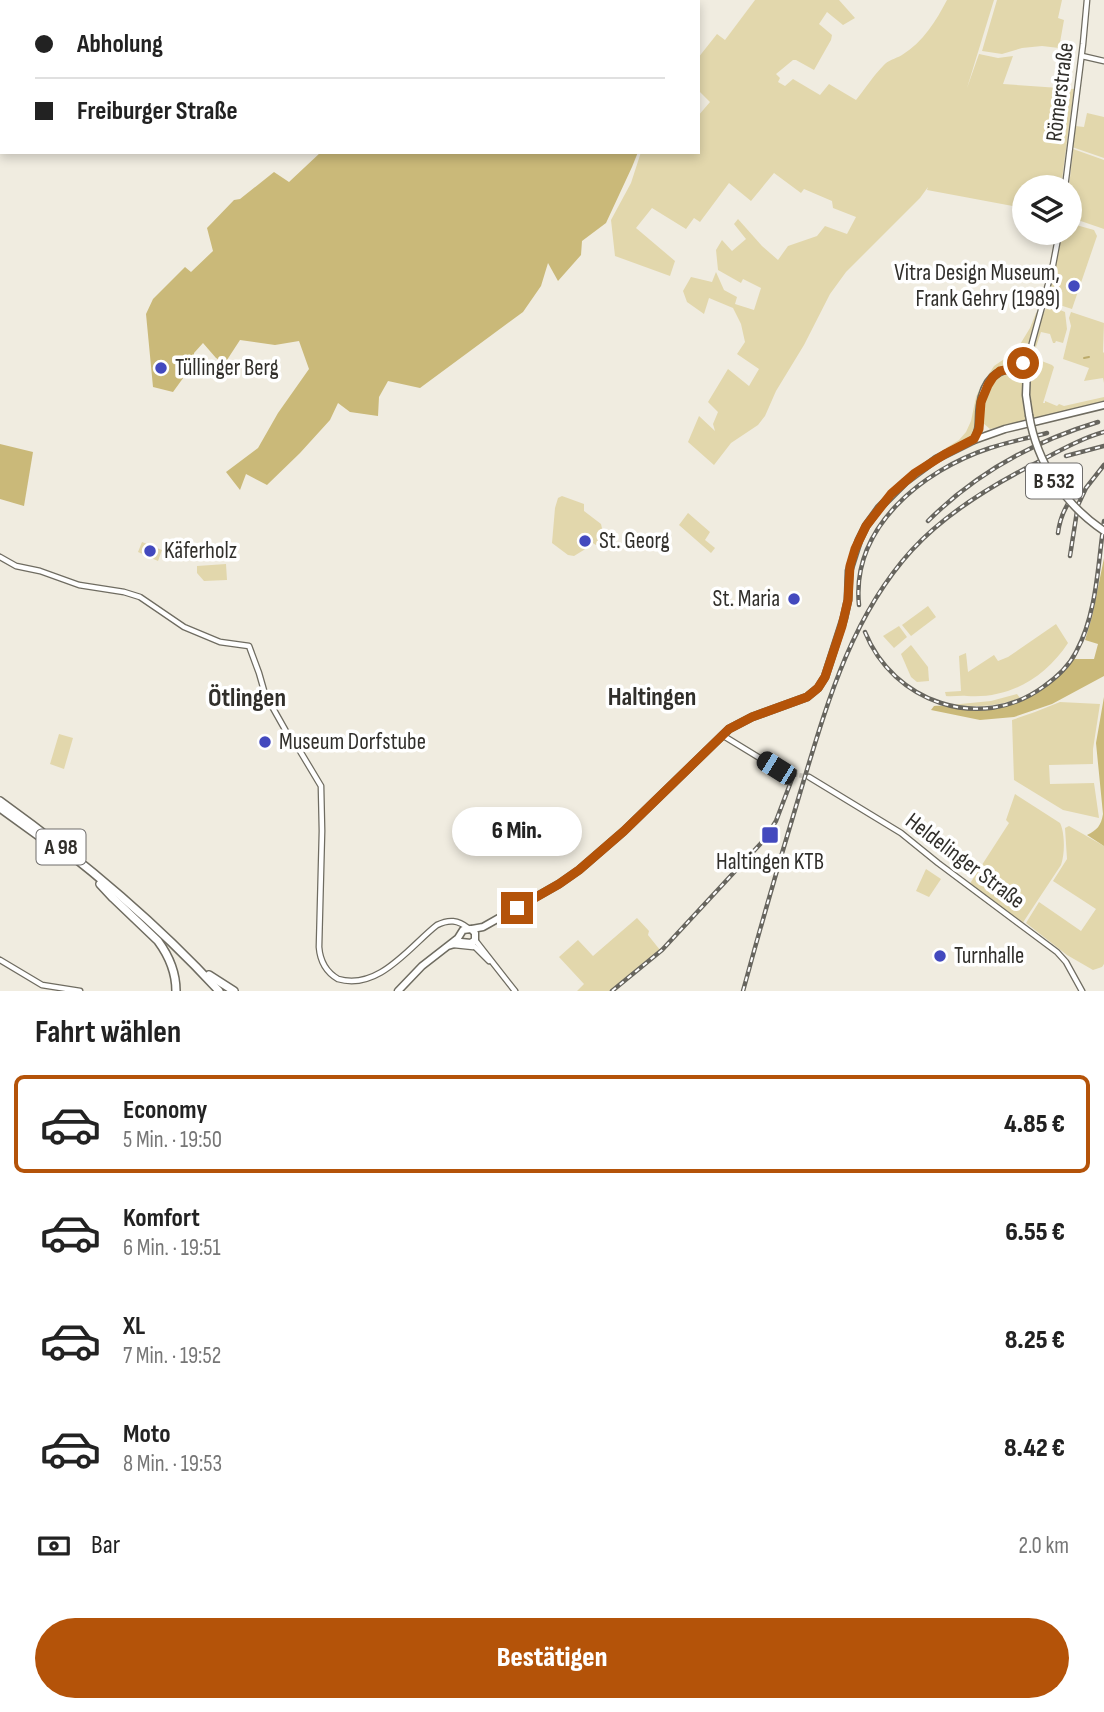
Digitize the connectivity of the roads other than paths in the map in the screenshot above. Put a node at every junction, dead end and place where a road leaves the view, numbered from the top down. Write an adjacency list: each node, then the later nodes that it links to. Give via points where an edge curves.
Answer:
1 (1087, 0): 2 (street, Römerstraße)
2 (1082, 56): 3 (street); 4 (street, Römerstraße)
3 (1104, 61)
4 (1067, 175)
5 (1057, 245): 6 (street)
6 (1028, 359): 7 (street); 8 (street)
7 (1016, 368): 8 (main road); 10 (main road, via 1000,371 988,385 981,402)
8 (1027, 369): 14 (main road, B 532, bridge, via 1026,395 1036,444 1073,505)
9 (1104, 405): 11 (main road)
10 (981, 425): 11 (main road); 12 (main road); 13 (main road)
11 (997, 432): 12 (main road)
12 (983, 436): 13 (main road)
13 (974, 439): 16 (main road, via 924,467 891,494 862,533 850,566 846,614 821,684 807,697 752,717)
14 (1104, 531)
15 (0, 557): 22 (street, via 79,585 136,595 207,638 249,646 265,694 321,786 320,955 340,981 356,985 375,982 433,927 446,922 458,922)
16 (722, 735): 17 (street); 22 (main road, via 579,870)
17 (793, 774)
18 (809, 777): 35 (street, Heldelinger Straße, via 901,833 1057,952)
19 (0, 801): 27 (highway, A 98, via 121,895)
20 (0, 808): 21 (highway, A 98)
21 (100, 884): 29 (highway, via 158,941 173,969); 30 (highway, A 98)
22 (468, 936): 23 (main road); 24 (street); 26 (street)
23 (449, 946): 24 (street); 33 (main road)
24 (477, 949): 26 (street)
25 (0, 960): 28 (street, via 42,985)
26 (495, 966): 34 (street)
27 (197, 967): 31 (highway, A 98); 32 (highway)
28 (80, 991)
29 (176, 991)
30 (212, 991)
31 (219, 991)
32 (234, 991)
33 (398, 991)
34 (514, 991)
35 (1082, 991)

